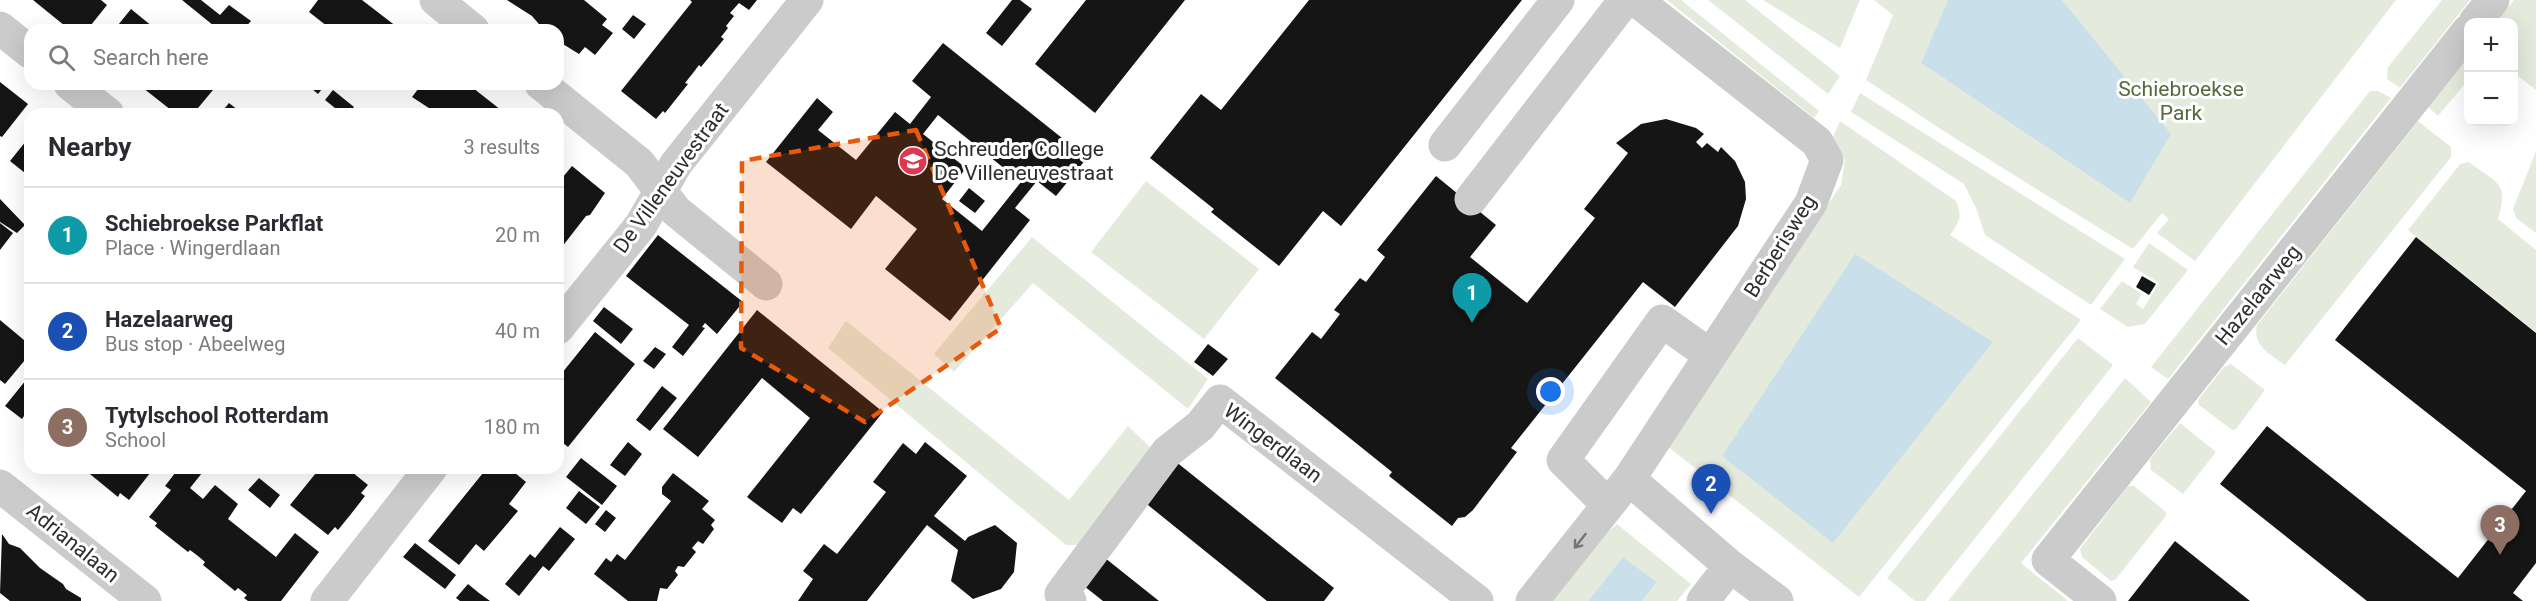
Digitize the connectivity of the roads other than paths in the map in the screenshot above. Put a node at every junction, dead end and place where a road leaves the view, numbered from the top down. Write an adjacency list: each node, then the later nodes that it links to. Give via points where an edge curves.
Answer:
1 (436, 0): 8 (street)
2 (807, 0): 16 (street, De Villeneuvestraat, via 676,164)
3 (1558, 0): 15 (street)
4 (1625, 0): 17 (street)
5 (1636, 0): 20 (street, Berberisweg, via 1817,142 1827,160 1811,203)
6 (2493, 0): 7 (street)
7 (2478, 18)
8 (466, 24)
9 (0, 28): 11 (street)
10 (2464, 37): 33 (street, Hazelaarweg, via 2048,560)
11 (24, 47)
12 (78, 90): 14 (street)
13 (548, 90): 16 (street, via 639,163)
14 (100, 108)
15 (1445, 145)
16 (660, 190): 18 (street, via 676,211); 19 (street, De Villeneuvestraat, via 641,225)
17 (1471, 199)
18 (766, 284)
19 (564, 321)
20 (1710, 355): 22 (street, Berberisweg); 24 (street, via 1662,321 1563,460)
21 (426, 474): 27 (street)
22 (1629, 479): 24 (street, Berberisweg); 25 (street)
23 (0, 486): 26 (street, Adrianalaan)
24 (1608, 505): 30 (street, Berberisweg, one-way to 30)
25 (1730, 566): 31 (street); 32 (street)
26 (145, 601)
27 (327, 601)
28 (1070, 601): 29 (street, Wingerdlaan, via 1061,594 1075,575 1167,452 1200,426 1220,400)
29 (1477, 601)
30 (1532, 601)
31 (1703, 601)
32 (1777, 601)
33 (2100, 601)

